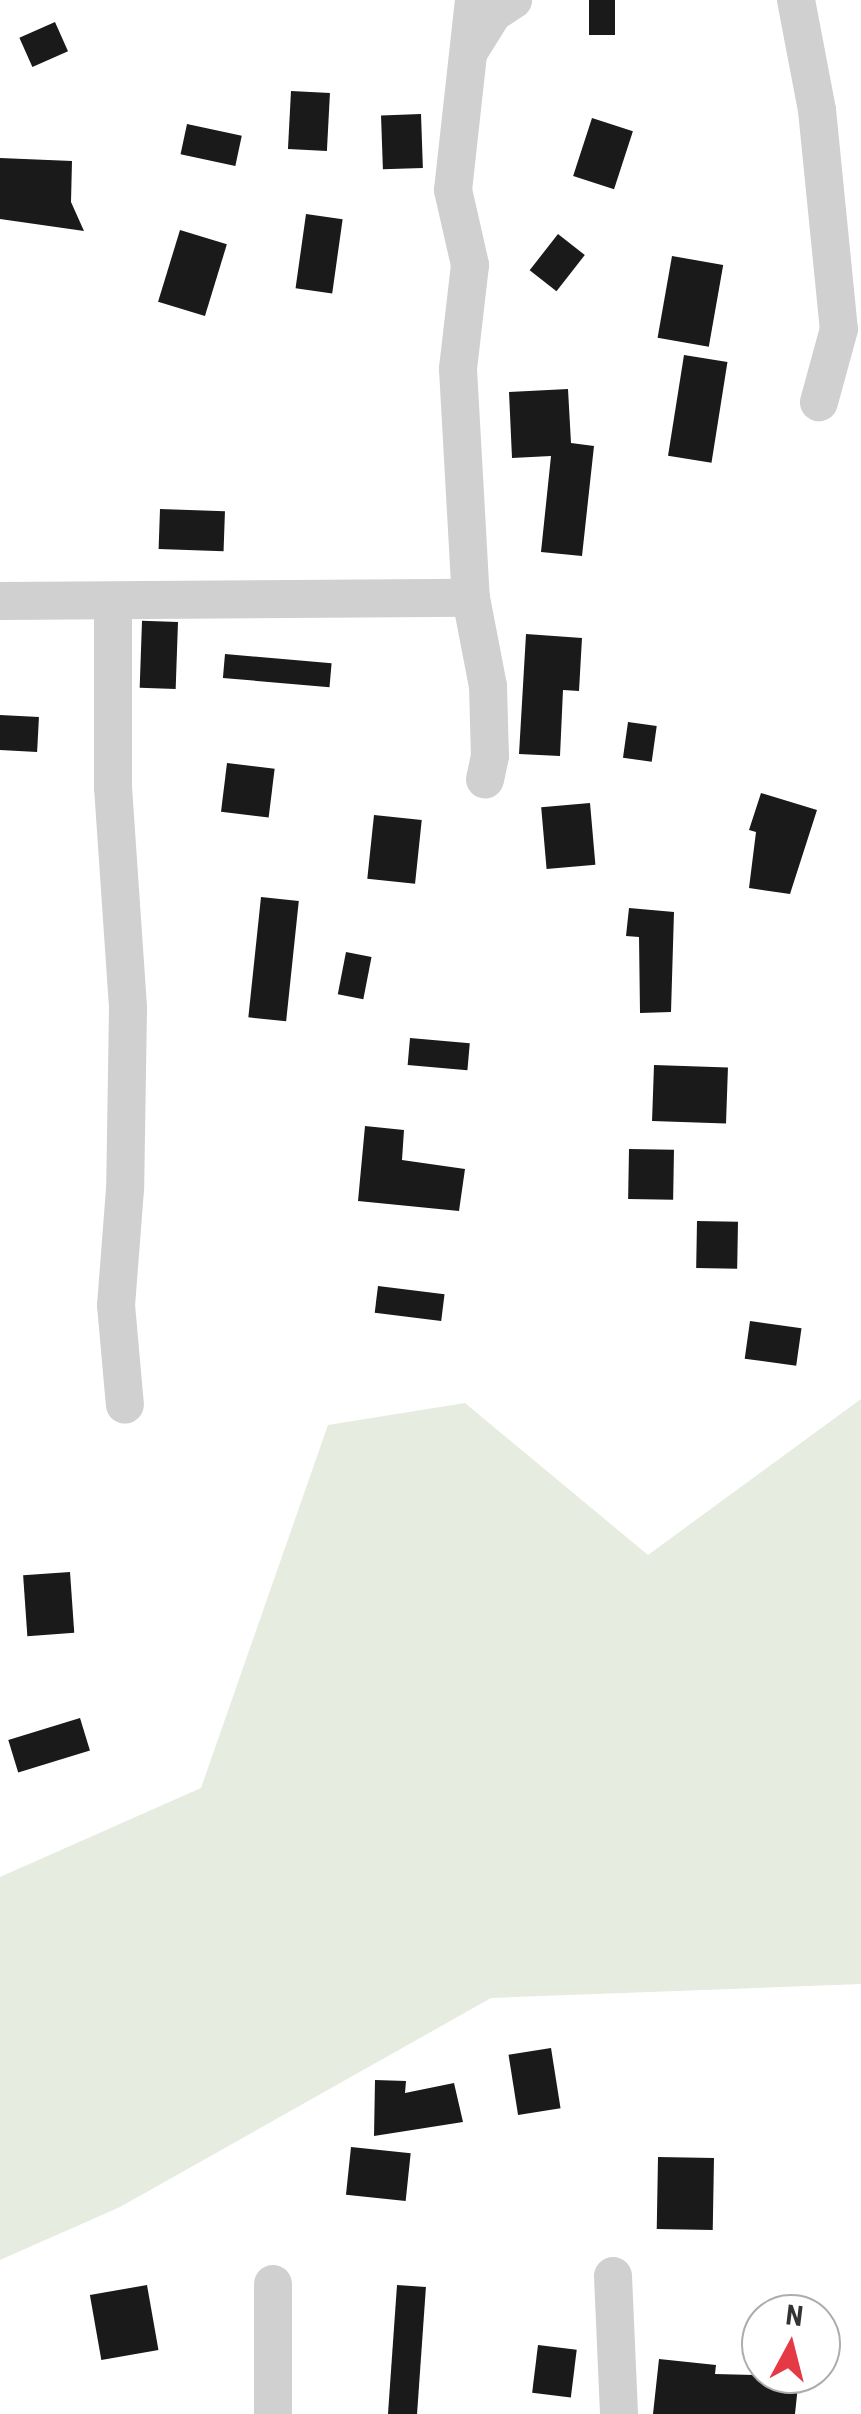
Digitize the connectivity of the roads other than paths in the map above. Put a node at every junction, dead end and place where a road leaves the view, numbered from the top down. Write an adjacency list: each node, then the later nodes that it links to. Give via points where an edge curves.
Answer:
1 (474, 0): 4 (street)
2 (513, 0): 4 (street, via 493,14)
3 (796, 0): 5 (street, via 817,110 839,329)
4 (470, 50): 6 (street, via 453,190 470,265 458,369)
5 (819, 402)
6 (472, 598): 8 (street); 9 (street, via 488,686)
7 (0, 601): 8 (street)
8 (112, 604): 10 (street, via 113,786 128,1008 116,1305)
9 (485, 779)
10 (125, 1405)
11 (613, 2276): 14 (street)
12 (273, 2284): 13 (street)
13 (273, 2414)
14 (619, 2414)

